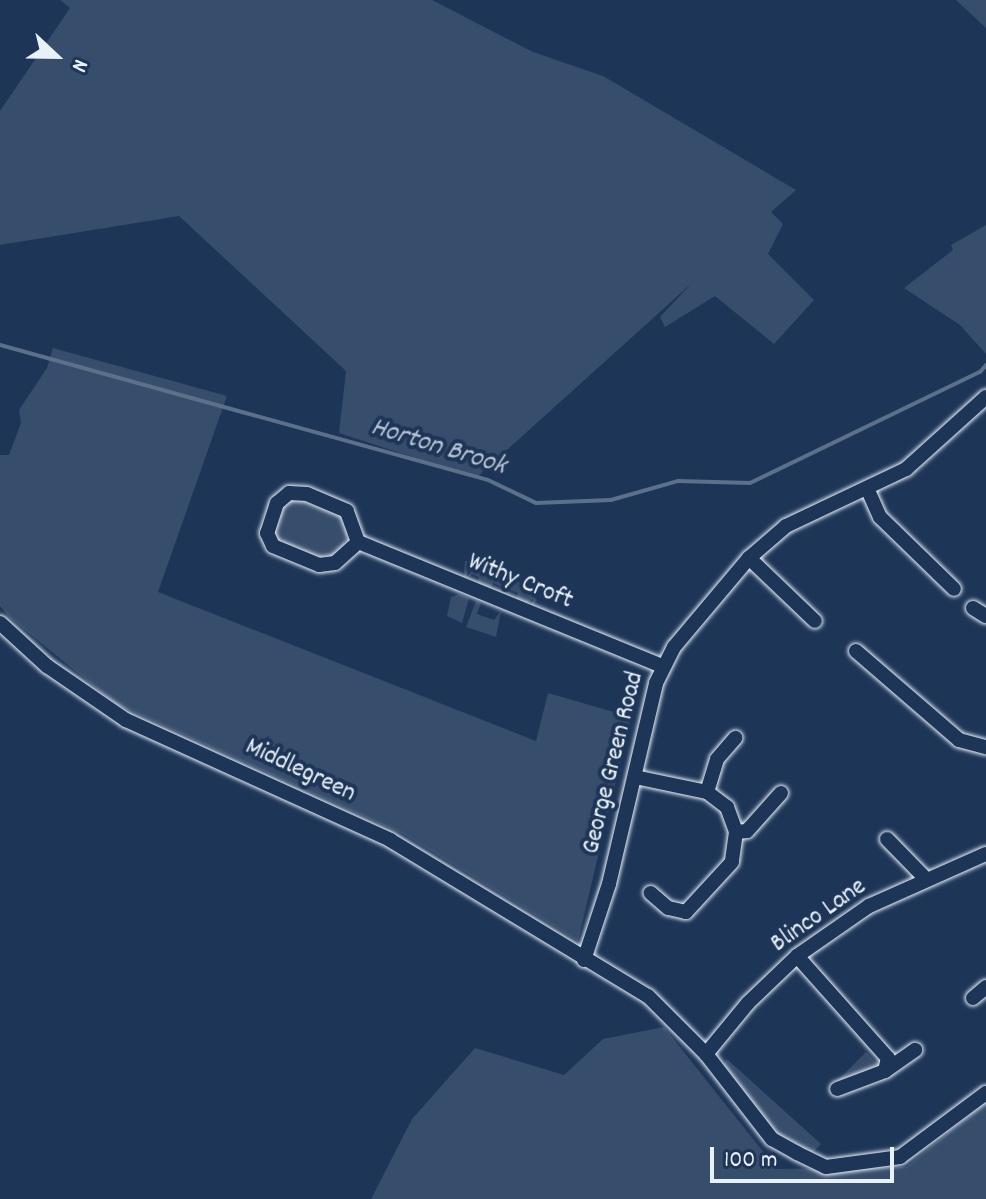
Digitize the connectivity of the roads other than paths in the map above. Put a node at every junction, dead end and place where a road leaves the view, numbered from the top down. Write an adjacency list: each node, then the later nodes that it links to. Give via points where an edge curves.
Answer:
1 (986, 397): 2 (street, George Green Road, via 906,469)
2 (867, 488): 4 (street, George Green Road, via 786,526); 5 (street, via 880,517)
3 (358, 542): 3 (street, via 347,511 307,494 289,493 277,503 267,533 273,546 319,565 335,563); 11 (street, Withy Croft)
4 (749, 558): 8 (street); 11 (street, George Green Road)
5 (954, 589)
6 (973, 608): 7 (street)
7 (986, 616)
8 (815, 621)
9 (0, 623): 23 (street, Middlegreen, via 47,666 126,720 390,840)
10 (856, 651): 13 (street, via 959,740)
11 (662, 666): 14 (street, George Green Road)
12 (735, 738): 15 (street, via 717,759)
13 (986, 747)
14 (635, 777): 15 (street); 23 (street, George Green Road)
15 (707, 792): 17 (street, via 727,807)
16 (781, 793): 17 (street, via 747,831)
17 (736, 832): 21 (street, via 732,862 686,912 668,908)
18 (887, 839): 20 (street)
19 (986, 854): 20 (street, Blinco Lane)
20 (926, 879): 22 (street, Blinco Lane, via 869,906)
21 (651, 893)
22 (797, 956): 27 (street, Blinco Lane); 28 (street, via 888,1058)
23 (584, 960): 27 (street, Middlegreen, via 648,996)
24 (986, 987): 25 (street)
25 (973, 998)
26 (915, 1050): 28 (street)
27 (706, 1054): 30 (street, Middlegreen, via 772,1139 826,1167 900,1157)
28 (885, 1071): 29 (street)
29 (837, 1089)
30 (986, 1093)

